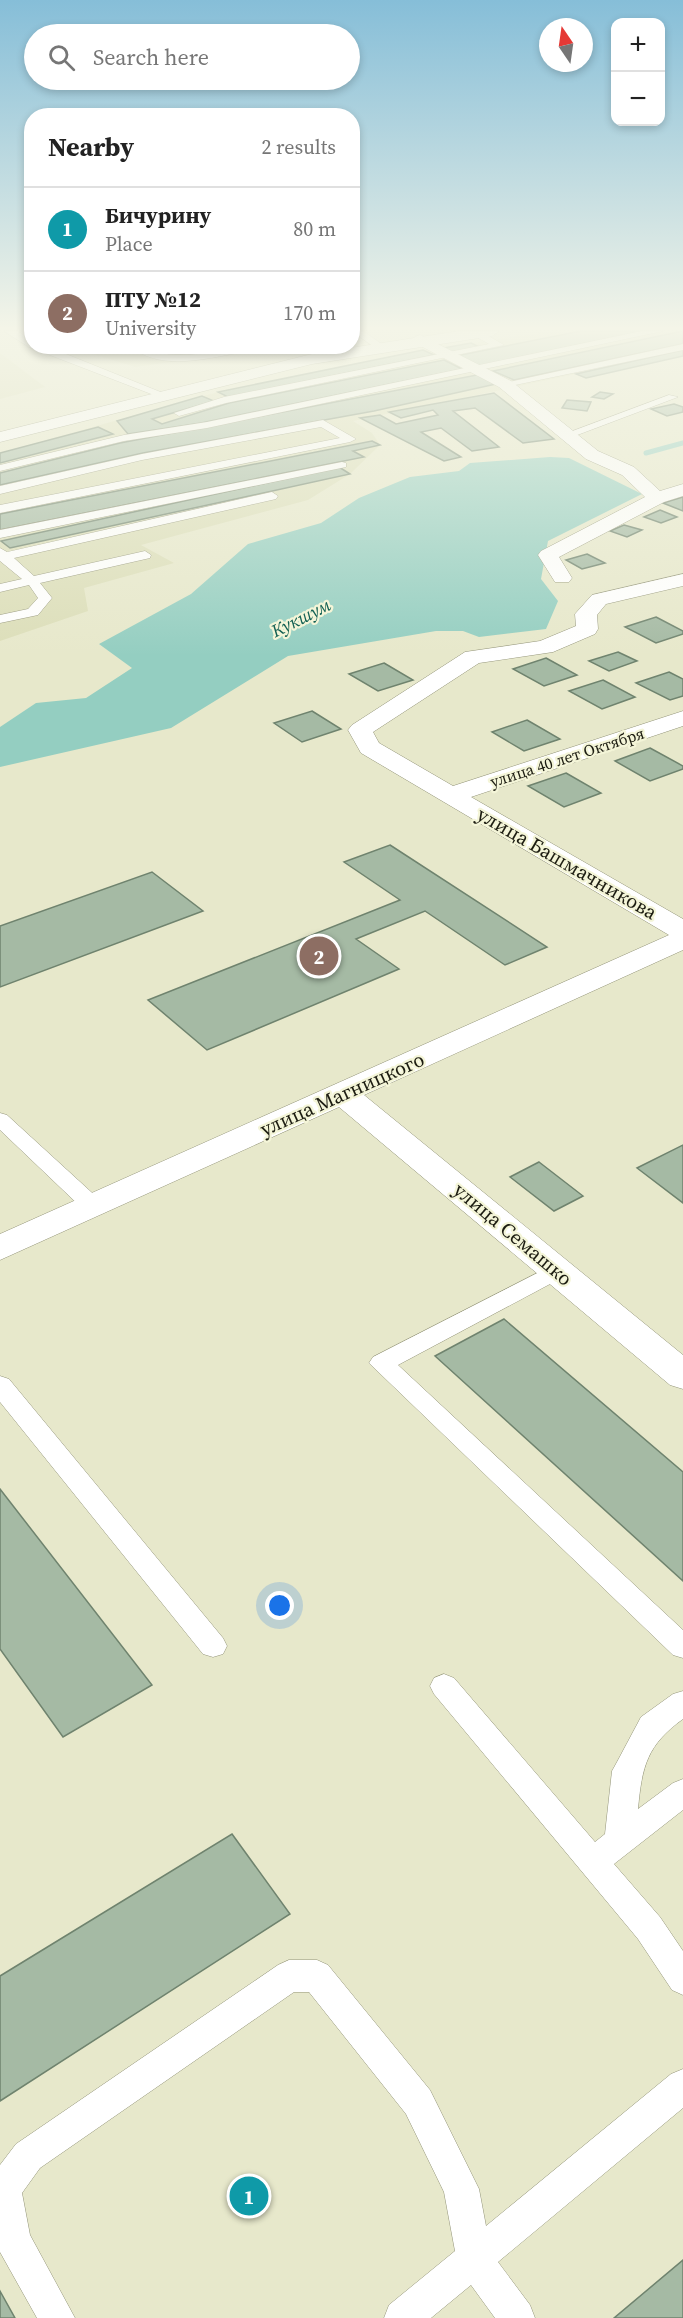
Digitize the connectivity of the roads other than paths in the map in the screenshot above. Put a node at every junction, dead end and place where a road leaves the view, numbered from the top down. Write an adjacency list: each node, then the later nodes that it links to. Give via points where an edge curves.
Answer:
1 (119, 439): 6 (lane)
2 (237, 439): 7 (lane)
3 (349, 439): 11 (lane)
4 (573, 439): 10 (street, via 592,455 628,471)
5 (342, 465): 12 (lane)
6 (0, 468)
7 (0, 490)
8 (683, 490): 10 (street)
9 (272, 496): 13 (lane)
10 (657, 498): 15 (street, via 548,555)
11 (0, 509)
12 (0, 534)
13 (2, 555): 17 (lane)
14 (145, 555): 17 (lane)
15 (562, 578)
16 (683, 580): 21 (street, улица Башмачникова, via 599,600 586,614 587,629 545,647 473,657 360,730 370,748)
17 (32, 581): 18 (lane); 19 (lane, via 45,598 33,612)
18 (0, 588)
19 (0, 620)
20 (683, 718): 21 (street, улица 40 лет Октября)
21 (451, 795): 22 (street, улица Башмачникова)
22 (683, 931)
23 (683, 939): 24 (street, улица Магницкого)
24 (342, 1093): 26 (street, улица Магницкого); 28 (street, улица Семашко)
25 (0, 1119): 26 (lane)
26 (93, 1206): 27 (street, улица Магницкого)
27 (0, 1248)
28 (557, 1271): 29 (street, улица Семашко); 32 (lane, via 381,1362)
29 (683, 1375)
30 (0, 1385): 31 (lane)
31 (213, 1646)
32 (683, 1647)
33 (444, 1686): 37 (lane)
34 (683, 1703): 36 (lane, via 651,1726 627,1771)
35 (683, 1792): 36 (lane)
36 (620, 1840): 37 (lane)
37 (593, 1862): 38 (lane, via 649,1928)
38 (683, 1979)
39 (683, 2086): 40 (lane)
40 (474, 2259): 41 (lane, via 461,2189 418,2102 317,1976 290,1976 28,2157 4,2189 13,2240); 42 (lane); 43 (lane)
41 (57, 2318)
42 (402, 2318)
43 (517, 2318)

